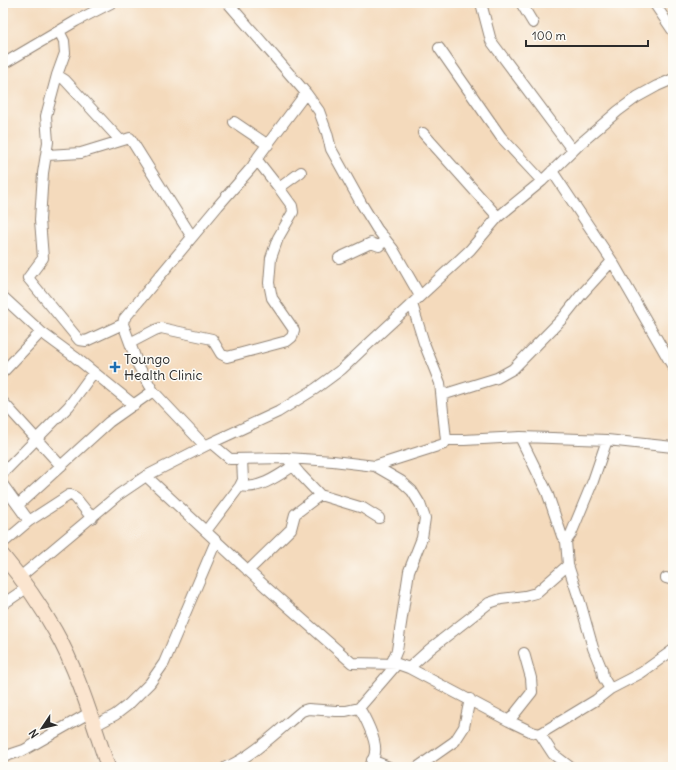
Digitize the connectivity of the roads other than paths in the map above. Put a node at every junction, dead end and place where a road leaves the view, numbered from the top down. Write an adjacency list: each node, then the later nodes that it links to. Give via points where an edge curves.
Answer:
1 (111, 3): 7 (street)
2 (228, 3): 13 (street)
3 (481, 3): 18 (street, via 491,41)
4 (520, 3): 6 (street)
5 (654, 3): 8 (street)
6 (533, 22)
7 (59, 31): 10 (street); 11 (street, via 64,41 65,53)
8 (673, 31)
9 (439, 48): 23 (street, via 501,137)
10 (3, 64)
11 (57, 75): 16 (street, via 65,80); 19 (street, via 46,116)
12 (673, 79): 18 (street, via 638,97 618,111)
13 (306, 93): 17 (street); 27 (street, via 319,111 331,149 361,203)
14 (234, 122): 17 (street)
15 (423, 133): 25 (street)
16 (120, 140): 19 (street, via 81,153); 26 (street, via 132,140)
17 (268, 145): 20 (street)
18 (573, 151): 21 (street)
19 (47, 155): 33 (street, via 43,173 40,220 44,258 28,278 79,340 86,341)
20 (257, 160): 24 (street); 26 (street)
21 (552, 171): 23 (street); 29 (street)
22 (301, 172): 24 (street)
23 (542, 181): 25 (street)
24 (279, 188): 35 (street, via 292,206 293,212 278,238 271,258 269,283 272,298 294,330 292,337 287,341 227,357 221,354 212,339 161,328)
25 (498, 217): 30 (street, via 470,250)
26 (192, 237): 33 (street, via 124,318)
27 (384, 237): 28 (street, via 379,246 371,243); 30 (street)
28 (339, 258)
29 (612, 261): 36 (street); 40 (street, via 562,319 513,369 497,378)
30 (420, 296): 32 (street)
31 (3, 298): 34 (street)
32 (412, 304): 40 (street); 47 (street, via 342,369 315,390 278,412)
33 (123, 324): 35 (street)
34 (41, 332): 37 (street); 38 (street)
35 (130, 343): 39 (street, via 138,365)
36 (673, 367)
37 (3, 372)
38 (93, 373): 42 (street); 44 (street)
39 (153, 391): 42 (street); 47 (street)
40 (442, 395): 45 (street)
41 (3, 402): 44 (street)
42 (134, 405): 51 (street, via 109,422)
43 (520, 437): 45 (street); 46 (street); 65 (street, via 545,486)
44 (37, 440): 51 (street); 54 (street)
45 (446, 440): 53 (street, via 444,444)
46 (607, 440): 48 (street); 65 (street, via 588,495)
47 (208, 445): 50 (street, via 230,459); 55 (street)
48 (673, 447)
49 (287, 458): 50 (street); 52 (street); 53 (street)
50 (242, 459): 57 (street, via 243,480)
51 (61, 466): 59 (street)
52 (294, 466): 57 (street, via 252,487); 58 (street)
53 (375, 466): 74 (street, via 401,481 412,491 425,518 422,538 410,571 397,650 392,662)
54 (3, 473)
55 (146, 476): 60 (street, via 118,495); 63 (street)
56 (3, 485): 59 (street)
57 (240, 486): 63 (street)
58 (320, 495): 61 (street, via 363,508); 69 (street, via 295,514 291,529)
59 (18, 505): 62 (street)
60 (92, 518): 62 (street, via 71,495); 70 (street)
61 (379, 518)
62 (29, 521): 66 (street)
63 (206, 531): 64 (street)
64 (216, 541): 69 (street); 79 (street, via 164,663 150,683 115,715)
65 (566, 541): 68 (street)
66 (3, 543)
67 (3, 556): 70 (main road)
68 (568, 565): 75 (street, via 536,593 489,603); 76 (street, via 593,648)
69 (248, 570): 74 (street, via 352,663)
70 (24, 582): 71 (street); 79 (main road, via 56,632)
71 (3, 604)
72 (673, 650): 76 (street, via 641,673)
73 (524, 653): 80 (street, via 532,692)
74 (397, 664): 75 (street); 78 (street)
75 (409, 668): 77 (street)
76 (610, 689): 81 (street)
77 (470, 699): 80 (street); 87 (street, via 464,727 455,741)
78 (359, 708): 83 (street, via 375,742 376,752); 85 (street, via 341,711 302,711 256,749)
79 (92, 719): 82 (street); 84 (main road)
80 (509, 721): 81 (street)
81 (540, 734): 88 (street, via 553,754)
82 (3, 758)
83 (371, 764): 86 (street)
84 (108, 767)
85 (226, 767)
86 (389, 767)
87 (418, 767)
88 (570, 767)

